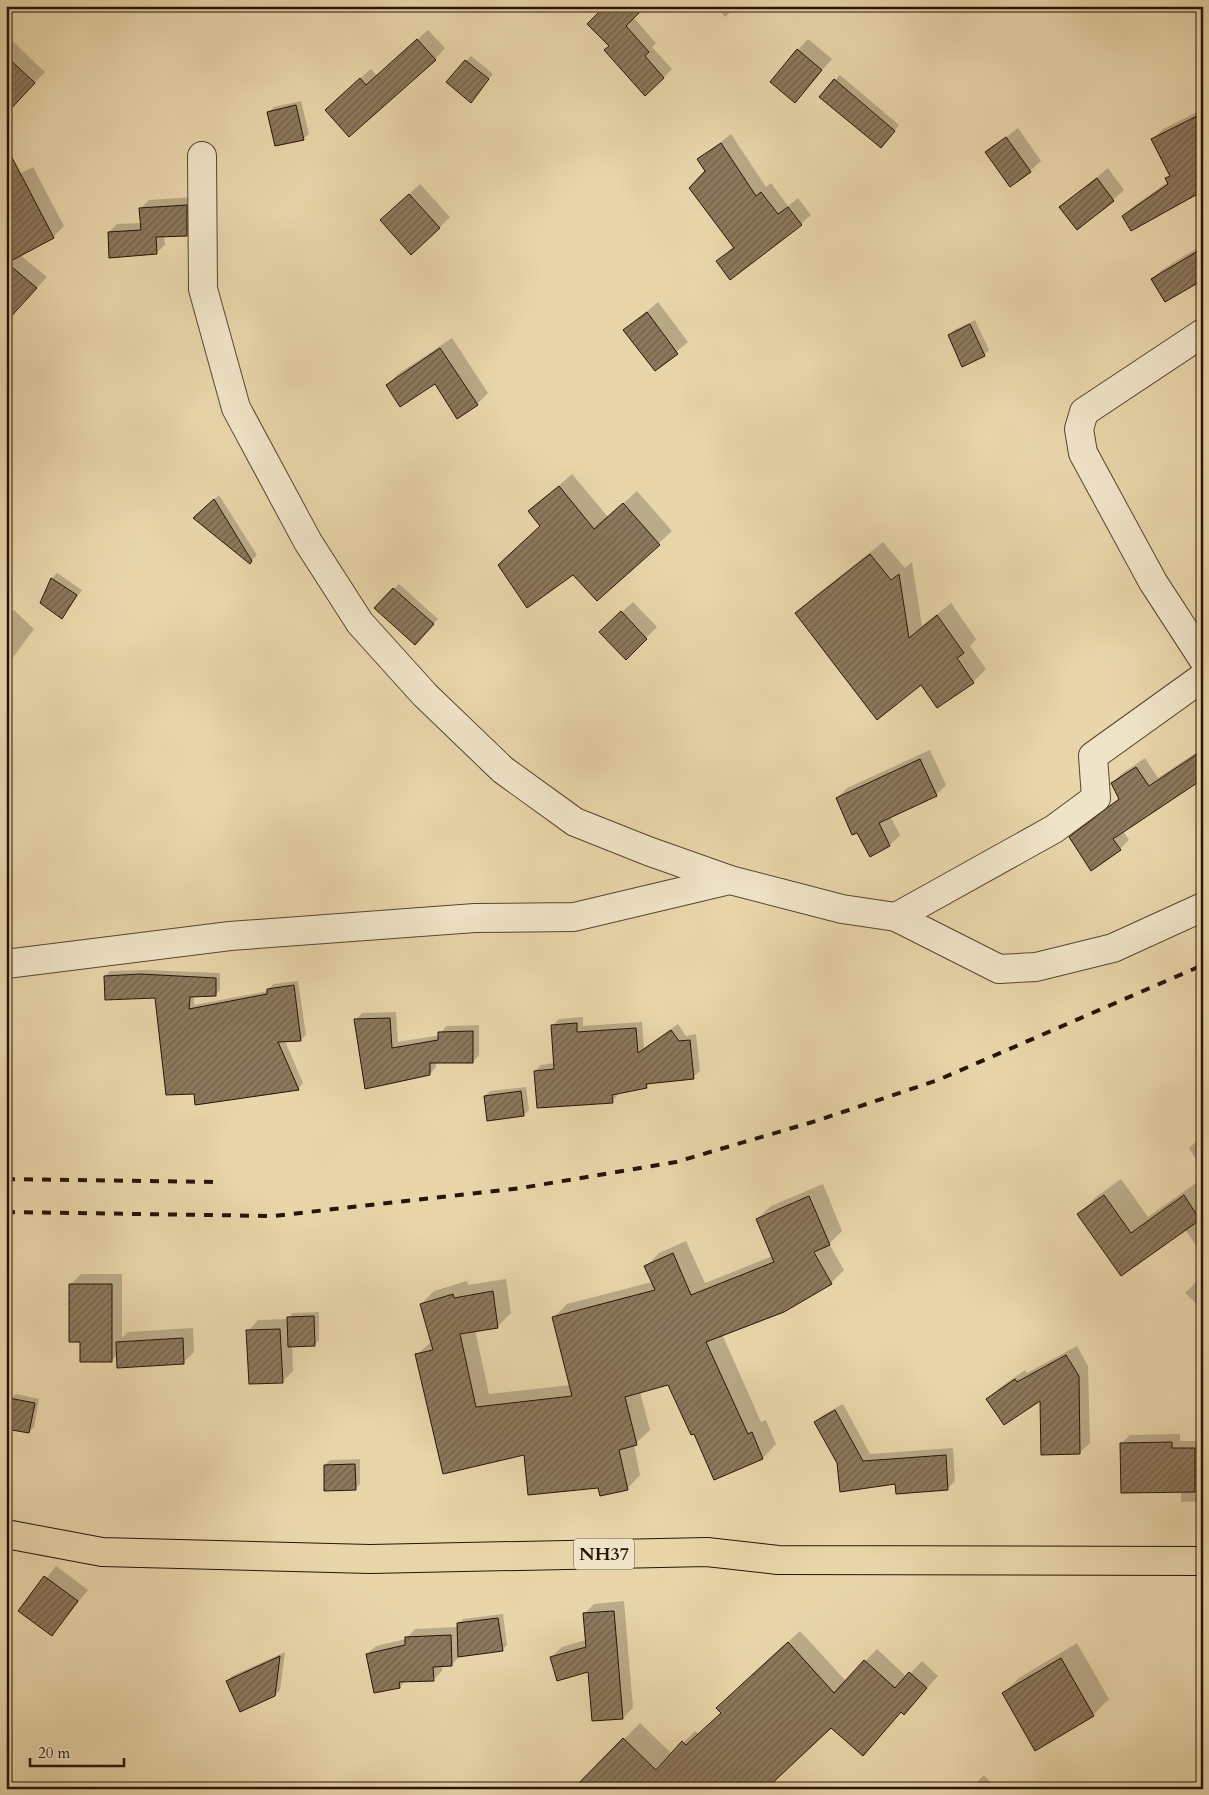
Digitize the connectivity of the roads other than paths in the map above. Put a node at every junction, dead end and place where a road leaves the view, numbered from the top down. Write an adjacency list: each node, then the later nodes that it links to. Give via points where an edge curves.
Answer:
1 (202, 156): 5 (street, via 203,289 236,408 308,542 360,623 425,695 503,770 574,822)
2 (1203, 332): 3 (street, via 1084,412 1079,429 1083,453 1153,582)
3 (1203, 659)
4 (1203, 677): 7 (street, via 1093,756 1096,798 1054,829)
5 (730, 880): 7 (street, via 842,909); 8 (street, via 574,918 475,918 230,936)
6 (1203, 907): 7 (street, via 1113,948 1036,967 999,969)
7 (896, 917)
8 (6, 964)
9 (6, 1534): 10 (highway, NH37, via 102,1552 370,1559 707,1552 778,1560)
10 (1203, 1561)

